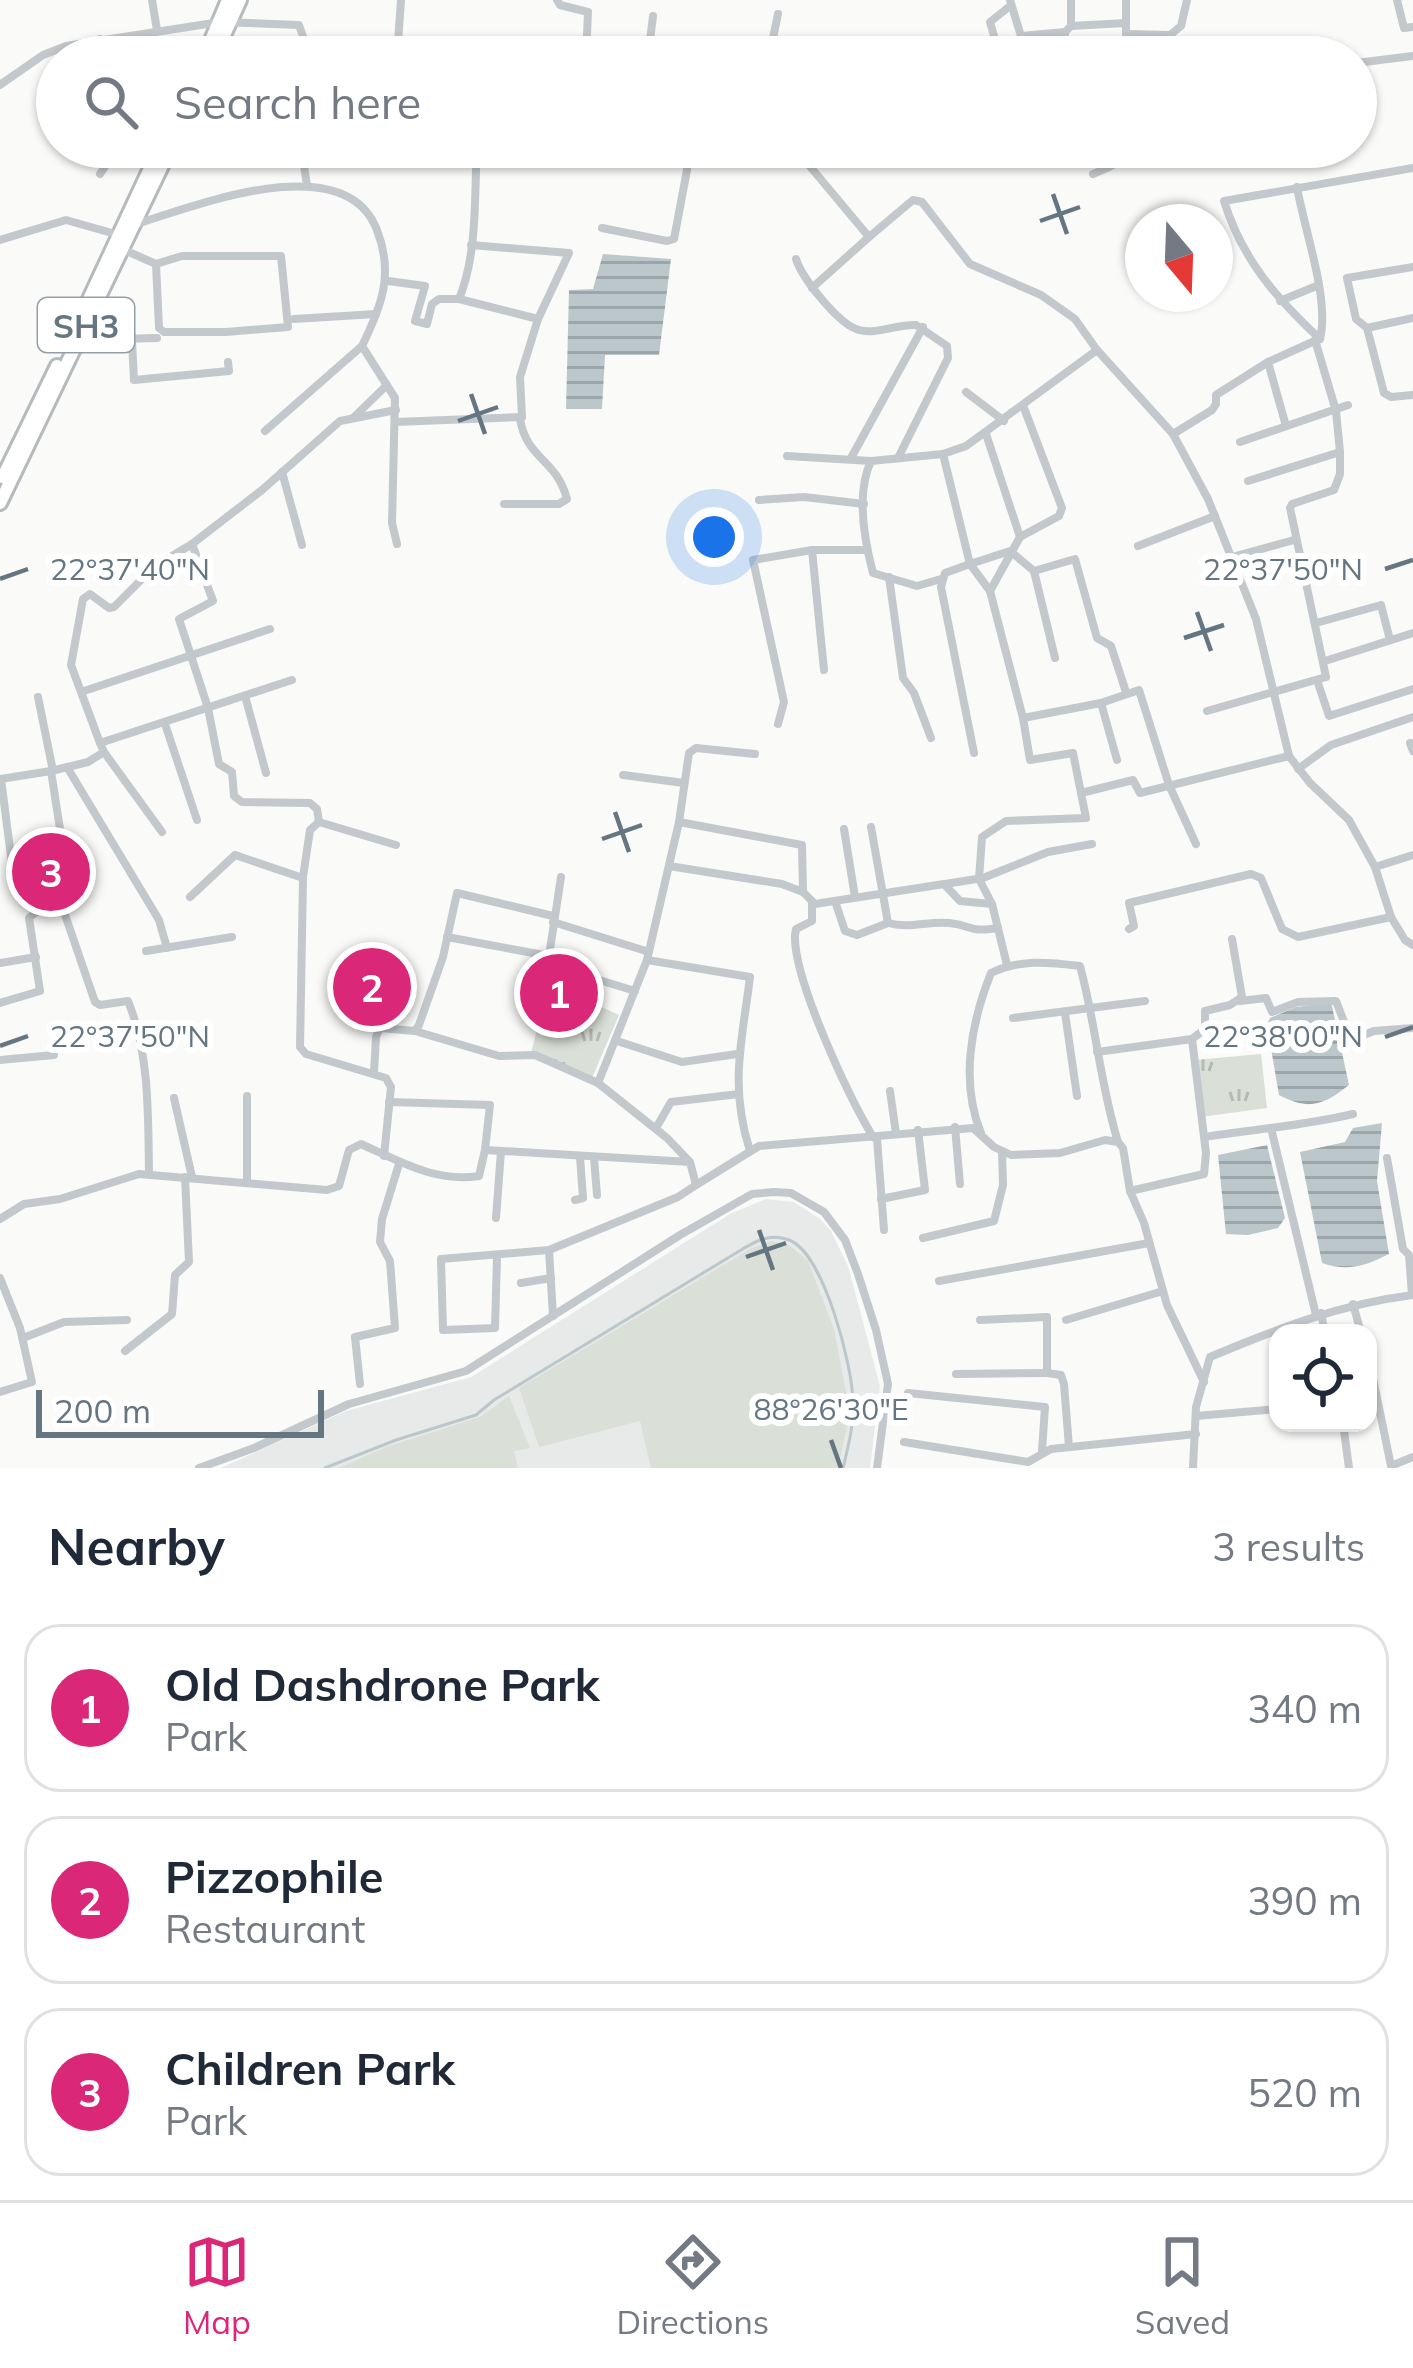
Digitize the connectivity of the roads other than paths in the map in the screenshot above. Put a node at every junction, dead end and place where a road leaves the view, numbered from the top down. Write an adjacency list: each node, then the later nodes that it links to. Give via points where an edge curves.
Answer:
1 (152, 0): 17 (street)
2 (228, 0): 13 (main road)
3 (240, 0): 13 (main road)
4 (401, 0): 23 (street)
5 (557, 0): 24 (street, via 588,12)
6 (1071, 0): 16 (street)
7 (1126, 0): 15 (street)
8 (1187, 0): 18 (street)
9 (1397, 0): 14 (street, via 1404,28)
10 (1010, 3): 16 (street, via 1021,36); 27 (street, via 990,22)
11 (778, 14): 26 (street)
12 (653, 16): 25 (street)
13 (225, 23): 17 (street); 20 (main road); 21 (main road); 22 (street, via 299,25)
14 (1413, 27)
15 (1127, 28): 16 (street); 18 (street); 29 (street)
16 (1068, 29): 28 (street)
17 (157, 30): 19 (street)
18 (1170, 35)
19 (114, 36)
20 (217, 36)
21 (221, 36)
22 (303, 36)
23 (396, 36)
24 (587, 36)
25 (651, 36)
26 (773, 36)
27 (994, 36)
28 (1067, 36)
29 (1127, 36)
30 (1413, 56): 32 (street)
31 (36, 60): 33 (street)
32 (1377, 61)
33 (0, 85)
34 (104, 168): 43 (street)
35 (151, 168): 48 (main road, SH3)
36 (160, 168): 48 (main road, SH3)
37 (305, 168): 45 (street)
38 (475, 168): 51 (street)
39 (687, 168): 47 (street, via 674,239)
40 (811, 168): 49 (street)
41 (1105, 168): 44 (street)
42 (1413, 168): 46 (street)
43 (100, 174)
44 (1093, 174)
45 (308, 185): 48 (street, via 280,185); 55 (street, via 346,197 372,217)
46 (1297, 187): 56 (street); 59 (street, via 1223,201 1235,236)
47 (602, 228)
48 (126, 237): 50 (street, via 66,220); 53 (street); 68 (main road, SH3); 92 (main road, SH3)
49 (869, 237): 57 (street); 71 (street, via 918,200 970,264 1075,319)
50 (0, 240)
51 (471, 245): 58 (street); 63 (street, via 569,253)
52 (796, 259): 57 (street)
53 (156, 264): 53 (street, via 182,256 281,256 288,327 164,332)
54 (1413, 267): 65 (street, via 1347,278 1356,319)
55 (388, 281): 58 (street, via 425,286 416,321 427,324 432,304); 60 (street)
56 (1319, 285): 59 (street); 67 (street, via 1324,324)
57 (812, 288): 64 (street, via 860,331)
58 (459, 299): 63 (street)
59 (1280, 301): 67 (street)
60 (377, 314): 62 (street); 70 (street)
61 (1413, 318): 65 (street)
62 (294, 319)
63 (538, 319): 82 (street, via 520,377)
64 (923, 327): 94 (street); 95 (street, via 942,340 948,358)
65 (1367, 328): 76 (street, via 1384,394)
66 (157, 338): 69 (street)
67 (1317, 339): 73 (street); 80 (street)
68 (79, 340): 69 (street); 101 (main road, SH3)
69 (132, 340): 72 (street, via 134,380 229,370)
70 (362, 346): 74 (street); 86 (street)
71 (1097, 350): 78 (street); 88 (street)
72 (228, 362)
73 (1268, 362): 85 (street); 88 (street)
74 (387, 385): 79 (street); 81 (street)
75 (966, 392): 83 (street)
76 (1413, 395)
77 (1348, 405): 80 (street)
78 (1024, 407): 83 (street); 105 (street, via 1062,508)
79 (396, 410): 81 (street); 84 (street)
80 (1336, 411): 85 (street); 90 (street)
81 (351, 419): 97 (street)
82 (520, 419): 84 (street); 102 (street, via 526,444 551,464 567,499)
83 (1004, 421): 87 (street)
84 (395, 422): 108 (street)
85 (1286, 426): 89 (street)
86 (265, 430)
87 (986, 434): 91 (street); 105 (street)
88 (1173, 434): 104 (street)
89 (1240, 442)
90 (1340, 452): 98 (street); 106 (street, via 1334,490 1289,508)
91 (943, 454): 95 (street); 115 (street)
92 (7, 456): 99 (main road, SH3)
93 (787, 456): 94 (street)
94 (851, 458): 96 (street)
95 (897, 459): 96 (street)
96 (871, 461): 103 (street)
97 (282, 472): 107 (street); 109 (street)
98 (1248, 482)
99 (0, 483)
100 (759, 500): 103 (street)
101 (0, 502)
102 (504, 504)
103 (864, 504): 112 (street)
104 (1215, 516): 110 (street); 114 (street)
105 (1020, 537): 113 (street)
106 (1294, 540): 114 (street); 120 (street)
107 (192, 544): 124 (street, via 213,601 179,619); 132 (street, via 114,607 90,594 82,598 71,665)
108 (397, 544)
109 (302, 545)
110 (1138, 545)
111 (812, 550): 112 (street); 127 (street); 142 (street, via 753,560 784,702)
112 (867, 550): 117 (street, via 873,573)
113 (1010, 551): 115 (street); 116 (street); 119 (street)
114 (1232, 557): 131 (street)
115 (970, 564): 118 (street); 119 (street)
116 (1034, 571): 125 (street); 133 (street, via 1076,559 1096,638 1111,646)
117 (889, 575): 118 (street, via 917,586); 143 (street, via 902,678)
118 (941, 578): 145 (street)
119 (990, 590): 140 (street)
120 (1316, 623): 123 (street, via 1381,605); 126 (street)
121 (270, 629): 124 (street)
122 (1413, 633): 123 (street)
123 (1390, 640): 126 (street)
124 (190, 654): 132 (street); 137 (street)
125 (1055, 658)
126 (1325, 661): 129 (street, via 1326,677)
127 (824, 670)
128 (292, 680): 134 (street)
129 (1317, 680): 130 (street, via 1329,716); 131 (street)
130 (1413, 689)
131 (1273, 691): 138 (street); 147 (street)
132 (81, 692): 144 (street)
133 (1126, 692): 136 (street); 156 (street, via 1139,690)
134 (245, 696): 137 (street); 152 (street)
135 (38, 697): 151 (street)
136 (1101, 703): 140 (street); 148 (street)
137 (208, 707): 141 (street); 160 (street, via 219,764 232,772 237,801 310,802)
138 (1208, 711)
139 (1413, 717): 150 (street, via 1330,745)
140 (1023, 718): 157 (street, via 1030,760 1073,754)
141 (165, 724): 144 (street); 158 (street)
142 (778, 724)
143 (932, 738)
144 (102, 747): 149 (street, via 88,762); 163 (street)
145 (974, 753)
146 (755, 754): 155 (street, via 695,748)
147 (1289, 756): 150 (street); 156 (street)
148 (1117, 760)
149 (67, 767): 151 (street); 192 (street, via 159,920)
150 (1298, 769): 169 (street, via 1349,820)
151 (52, 771): 154 (street); 182 (street, via 71,899)
152 (266, 773)
153 (623, 775): 155 (street)
154 (0, 779): 173 (street)
155 (684, 783): 159 (street)
156 (1169, 785): 157 (street, via 1140,794 1133,780); 165 (street)
157 (1081, 793): 172 (street, via 1086,818 1006,821 982,837)
158 (197, 820)
159 (679, 822): 168 (street); 175 (street, via 802,845)
160 (320, 823): 166 (street); 171 (street, via 310,830)
161 (872, 826): 176 (street)
162 (844, 830): 178 (street)
163 (161, 832)
164 (1092, 844): 172 (street)
165 (1196, 844)
166 (396, 845)
167 (1413, 855): 169 (street)
168 (669, 866): 175 (street); 195 (street)
169 (1375, 867): 183 (street)
170 (561, 877): 184 (street)
171 (303, 878): 177 (street, via 235,855); 214 (street, via 300,1048)
172 (979, 879): 174 (street); 181 (street)
173 (14, 880)
174 (944, 884): 176 (street); 181 (street, via 960,902)
175 (802, 892): 180 (street)
176 (882, 893): 178 (street); 185 (street)
177 (190, 897)
178 (855, 897): 179 (street)
179 (835, 901): 180 (street); 185 (street, via 845,931)
180 (812, 903): 230 (street, via 812,921 796,929 799,975)
181 (992, 904): 186 (street)
182 (62, 906): 196 (street, via 29,918); 242 (street, via 95,1001 128,1000 132,1011 146,1069)
183 (1391, 917): 187 (street, via 1288,934 1261,878 1251,874 1129,903); 191 (street)
184 (553, 919): 188 (street, via 457,893); 194 (street); 195 (street)
185 (888, 922): 186 (street)
186 (998, 928): 198 (street)
187 (1129, 929)
188 (447, 937): 194 (street); 207 (street)
189 (232, 938): 192 (street)
190 (1232, 939): 201 (street)
191 (1413, 945)
192 (167, 948): 193 (street)
193 (146, 951)
194 (549, 956): 199 (street, via 547,964)
195 (648, 956): 199 (street); 211 (street, via 750,977)
196 (36, 957): 197 (street); 202 (street, via 40,991)
197 (0, 963)
198 (1007, 965): 203 (street, via 1080,966); 228 (street, via 991,973 973,1037 972,1110)
199 (635, 991): 209 (street)
200 (1145, 1000): 203 (street)
201 (1240, 1001): 206 (street, via 1266,998 1272,1012 1336,1000 1351,1040); 208 (street, via 1205,1011 1205,1029)
202 (0, 1003)
203 (1090, 1010): 204 (street); 210 (street)
204 (1065, 1012): 205 (street); 219 (street)
205 (1013, 1018)
206 (1413, 1028)
207 (415, 1031): 214 (street, via 380,1028); 215 (street, via 499,1056 535,1055)
208 (1192, 1039): 210 (street); 229 (street)
209 (616, 1041): 211 (street, via 682,1062); 215 (street)
210 (1097, 1052): 231 (street)
211 (737, 1054): 217 (street)
212 (54, 1055): 213 (street)
213 (0, 1060)
214 (374, 1072): 221 (street, via 391,1088)
215 (598, 1083): 225 (street)
216 (890, 1091): 227 (street)
217 (740, 1094): 225 (street, via 670,1102); 234 (street)
218 (247, 1096): 244 (street)
219 (1077, 1096)
220 (174, 1098): 243 (street)
221 (389, 1102): 232 (street, via 490,1106); 236 (street)
222 (1353, 1114): 224 (street)
223 (955, 1126): 226 (street); 228 (street); 245 (street)
224 (1271, 1128): 229 (street); 265 (street)
225 (656, 1129): 240 (street)
226 (918, 1130): 227 (street); 249 (street, via 925,1190)
227 (896, 1134): 230 (street)
228 (982, 1134): 235 (street)
229 (1204, 1137): 247 (street, via 1204,1174)
230 (875, 1138): 234 (street); 249 (street)
231 (1118, 1142): 235 (street, via 1060,1154); 247 (street)
232 (485, 1150): 233 (street); 241 (street, via 471,1178)
233 (501, 1151): 237 (street); 251 (street)
234 (750, 1151): 246 (street)
235 (1002, 1151): 254 (street, via 994,1221)
236 (384, 1156): 241 (street); 244 (street, via 354,1145 339,1186 326,1190)
237 (580, 1157): 239 (street); 250 (street, via 583,1198)
238 (1387, 1158): 263 (street)
239 (594, 1159): 240 (street); 248 (street)
240 (690, 1162): 246 (street)
241 (399, 1163): 277 (street, via 380,1242 390,1262 395,1328 355,1337)
242 (149, 1174): 243 (street); 252 (street, via 24,1204)
243 (188, 1177): 244 (street); 273 (street, via 189,1262 175,1275 172,1314)
244 (247, 1181)
245 (959, 1184)
246 (696, 1185): 256 (street)
247 (1130, 1191): 255 (street)
248 (597, 1195)
249 (881, 1199): 253 (street)
250 (575, 1201)
251 (496, 1218)
252 (0, 1219)
253 (884, 1230)
254 (923, 1238)
255 (1149, 1244): 260 (street); 262 (street)
256 (549, 1250): 257 (street); 259 (street)
257 (497, 1257): 257 (street, via 440,1261 443,1330 495,1328)
258 (0, 1278): 272 (street)
259 (551, 1278): 261 (street); 266 (street)
260 (939, 1281)
261 (521, 1282)
262 (1163, 1292): 269 (street); 276 (street)
263 (1413, 1295): 264 (street)
264 (1353, 1304): 265 (street); 271 (street)
265 (1318, 1314): 270 (street); 276 (street, via 1210,1357)
266 (554, 1316): 290 (street, via 466,1371 349,1404); 291 (street, via 752,1194 791,1193 812,1202 845,1240 876,1330 887,1384)
267 (127, 1320): 272 (street, via 64,1322)
268 (980, 1320): 274 (street, via 1047,1316)
269 (1066, 1320)
270 (1322, 1324)
271 (1359, 1324)
272 (23, 1338): 278 (street, via 32,1382)
273 (125, 1352)
274 (1047, 1373): 275 (street); 286 (street, via 1064,1384)
275 (956, 1375)
276 (1204, 1382): 282 (street)
277 (360, 1384)
278 (0, 1393)
279 (908, 1393): 287 (street, via 1045,1407)
280 (1377, 1408): 289 (street)
281 (1269, 1410): 282 (street)
282 (1196, 1416): 284 (street)
283 (1344, 1432): 293 (street)
284 (1196, 1434): 286 (street); 292 (street)
285 (904, 1442): 287 (street, via 1028,1462)
286 (1069, 1447): 287 (street)
287 (1042, 1451)
288 (1413, 1457): 289 (street)
289 (1387, 1467)
290 (199, 1468)
291 (878, 1468)
292 (1193, 1468)
293 (1349, 1468)

